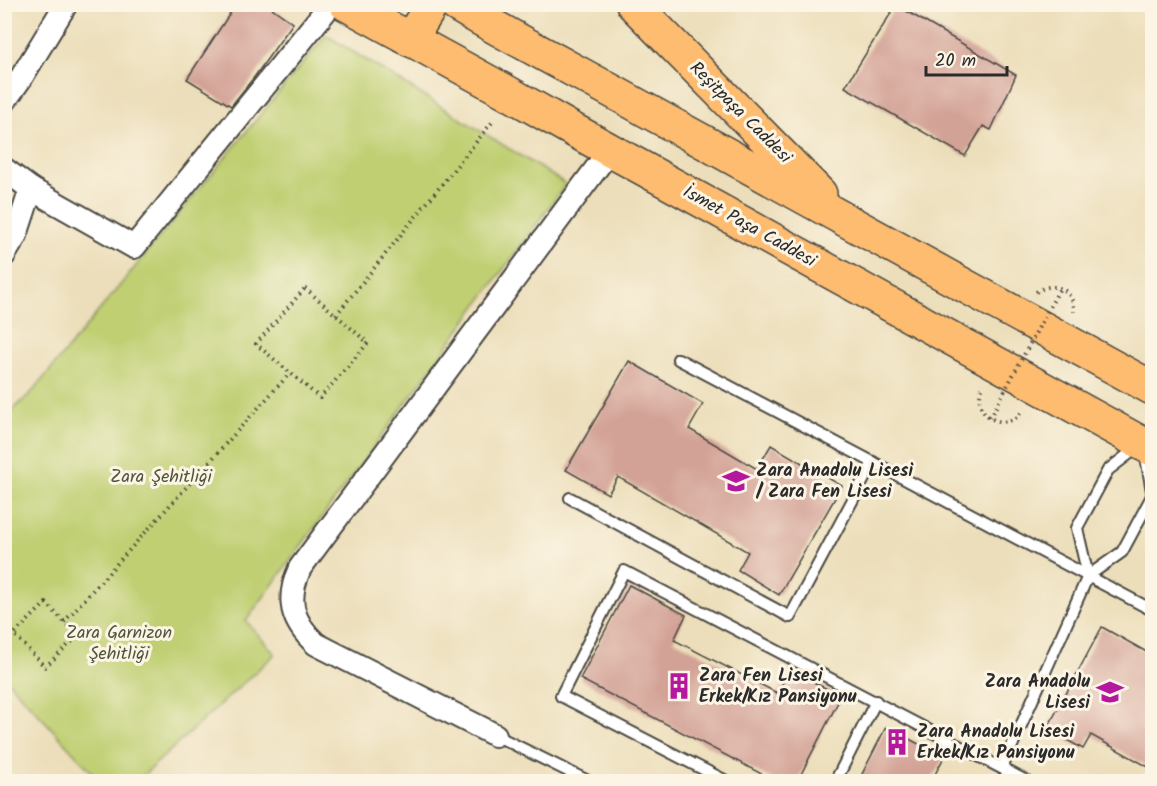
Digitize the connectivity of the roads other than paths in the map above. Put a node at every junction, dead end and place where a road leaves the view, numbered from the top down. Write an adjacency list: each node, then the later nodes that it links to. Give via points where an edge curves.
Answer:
1 (66, 4): 8 (street)
2 (331, 4): 11 (street, via 134,247)
3 (432, 4): 7 (highway)
4 (455, 4): 12 (highway)
5 (633, 4): 12 (highway, Reşitpaşa Caddesi)
6 (367, 9): 7 (highway, İsmet Paşa Caddesi)
7 (410, 40): 9 (highway, İsmet Paşa Caddesi)
8 (4, 102)
9 (610, 150): 16 (highway, İsmet Paşa Caddesi); 24 (street, via 300,568 291,596 298,623 316,644)
10 (4, 169): 11 (street)
11 (31, 189): 13 (street, via 16,235)
12 (847, 221): 15 (highway)
13 (4, 255)
14 (678, 359): 17 (lane)
15 (1152, 388)
16 (1148, 446): 18 (lane); 21 (lane, via 1108,470 1077,528)
17 (873, 462): 20 (lane, via 790,617); 21 (lane)
18 (1152, 491)
19 (1152, 496): 21 (lane, via 1122,552)
20 (570, 498)
21 (1088, 576): 22 (lane); 25 (lane)
22 (1152, 610)
23 (876, 701): 25 (lane); 26 (lane, via 624,571 561,696); 29 (lane)
24 (495, 735): 27 (lane)
25 (1002, 768): 30 (lane)
26 (710, 778): 28 (lane)
27 (590, 782)
28 (728, 782)
29 (834, 782)
30 (1028, 782)

